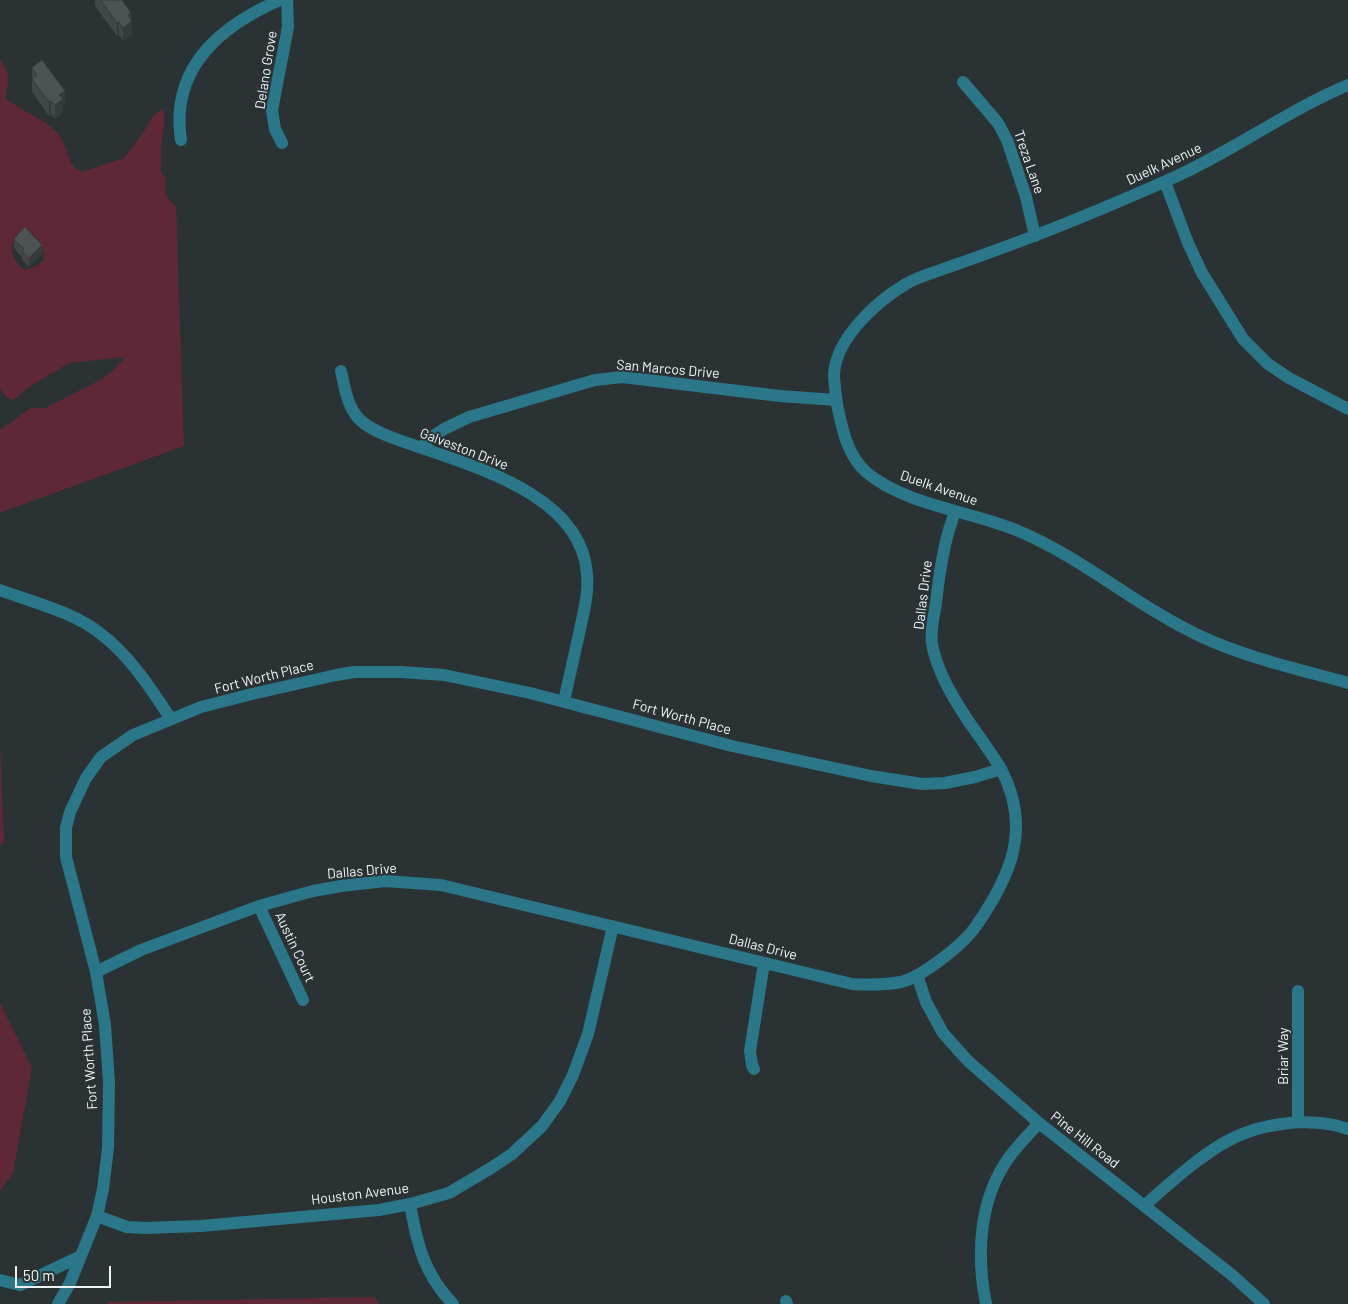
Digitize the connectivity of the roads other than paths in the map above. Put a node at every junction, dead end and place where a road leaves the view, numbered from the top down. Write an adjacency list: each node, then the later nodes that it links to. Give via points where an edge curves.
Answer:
1 (280, 0): 5 (street, via 260,8 236,24 213,41 200,56 183,90 178,122)
2 (287, 0): 6 (street, Delano Grove, via 288,27 272,110 275,129)
3 (963, 82): 8 (street, Treza Lane, via 998,123 1007,140)
4 (1348, 86): 7 (street, Duelk Avenue, via 1325,95)
5 (181, 140)
6 (282, 143)
7 (1165, 182): 8 (street, Duelk Avenue); 11 (street, via 1202,273 1243,339 1268,364)
8 (1035, 236): 10 (street, Duelk Avenue, via 907,283 873,308 850,333 838,357 834,373)
9 (341, 371): 12 (street, Galveston Drive, via 350,408 361,421)
10 (836, 400): 12 (street, San Marcos Drive, via 622,377 595,380 469,417 444,429); 13 (street, Duelk Avenue, via 851,453 865,471 908,496)
11 (1348, 409)
12 (422, 448): 16 (street, Galveston Drive, via 486,471 516,486 551,508 569,526 582,552 587,597)
13 (955, 510): 15 (street, Duelk Avenue, via 1016,530 1066,555 1200,636 1271,662); 18 (street, Dallas Drive, via 944,550 932,643 951,694)
14 (0, 590): 17 (street, via 74,618 100,633 138,670)
15 (1348, 684)
16 (564, 701): 17 (street, Fort Worth Place, via 444,675 354,672 201,707); 18 (street, Fort Worth Place, via 732,746 922,784 945,783)
17 (171, 719): 22 (street, Fort Worth Place, via 133,735 101,757 86,778 70,812 66,828 66,857)
18 (1001, 769): 23 (street, Dallas Drive, via 1016,812 1013,856 1004,881 971,934)
19 (259, 906): 20 (street, Dallas Drive, via 341,886 385,881 441,885); 22 (street, Dallas Drive, via 141,950); 25 (street, Austin Court)
20 (613, 926): 21 (street, Dallas Drive); 30 (street, Houston Avenue, via 588,1034 573,1075 542,1126 512,1154 449,1193)
21 (764, 963): 23 (street, Dallas Drive, via 852,984 878,985); 26 (street, via 750,1051)
22 (96, 972): 32 (street, Fort Worth Place, via 105,1024 109,1082 108,1148)
23 (916, 975): 28 (street, Pine Hill Road, via 943,1033 968,1061)
24 (1298, 991): 27 (street, Briar Way)
25 (303, 1000)
26 (754, 1069)
27 (1298, 1122): 29 (street, via 1326,1123); 31 (street, via 1281,1124 1224,1143 1186,1169)
28 (1039, 1124): 31 (street, Pine Hill Road); 37 (street, via 1010,1156 999,1174 985,1214 982,1281)
29 (1348, 1129)
30 (410, 1204): 32 (street, Houston Avenue, via 379,1210 201,1226 145,1228); 36 (street, via 418,1244 429,1273)
31 (1145, 1206): 38 (street, Pine Hill Road)
32 (97, 1216): 33 (street, Fort Worth Place)
33 (81, 1256): 34 (street, via 20,1285); 35 (street, Fort Worth Place)
34 (0, 1280)
35 (58, 1304)
36 (453, 1304)
37 (986, 1304)
38 (1264, 1304)

